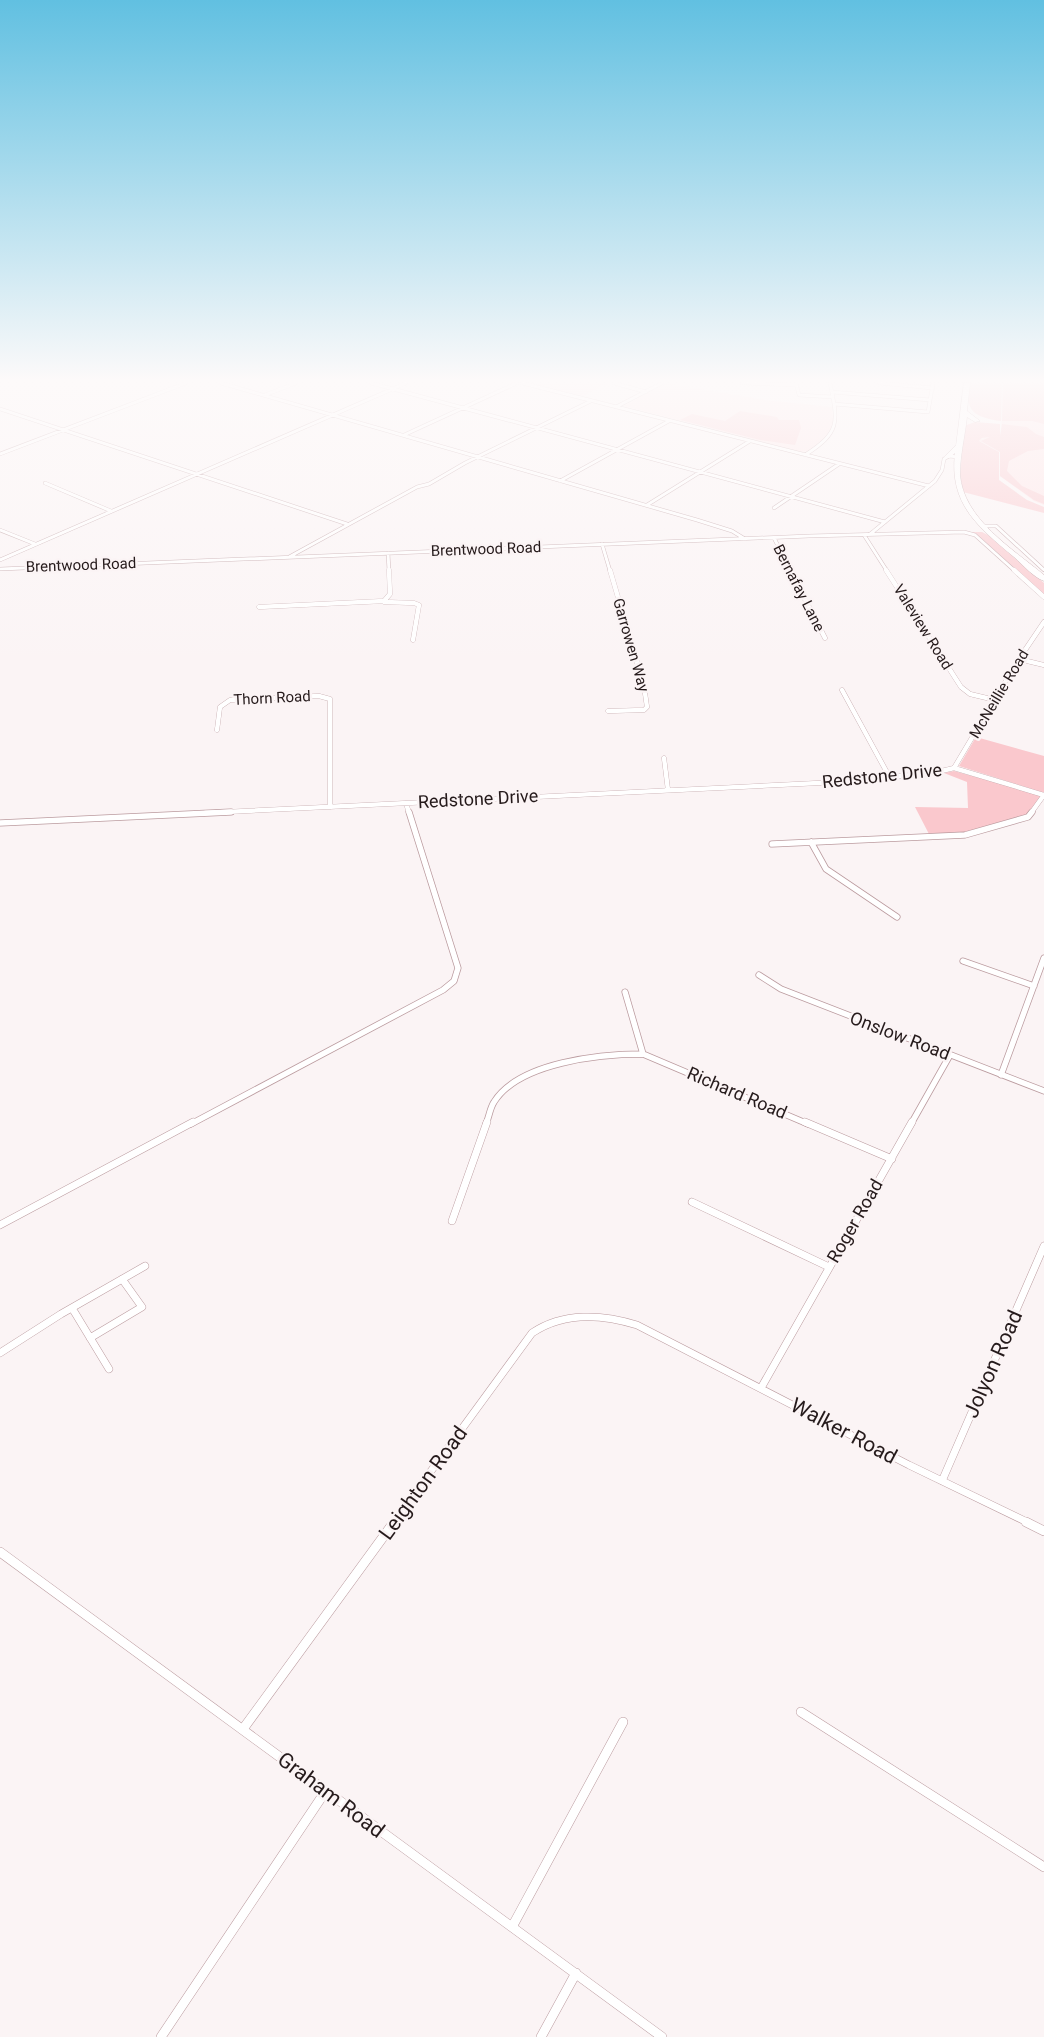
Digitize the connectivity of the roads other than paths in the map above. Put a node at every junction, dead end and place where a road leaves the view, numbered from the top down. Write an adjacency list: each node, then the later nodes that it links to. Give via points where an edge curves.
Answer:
1 (190, 478): 18 (street)
2 (206, 478): 20 (street)
3 (438, 478): 20 (street)
4 (550, 478): 12 (street)
5 (565, 478): 12 (street)
6 (690, 478): 16 (street)
7 (723, 478): 15 (street)
8 (818, 478): 15 (street)
9 (897, 478): 14 (street)
10 (936, 478): 14 (street)
11 (958, 478): 21 (highway, via 962,497)
12 (560, 481): 16 (street)
13 (45, 483): 18 (street)
14 (929, 486): 19 (street)
15 (791, 496): 17 (street); 19 (street)
16 (647, 505): 25 (street, via 725,528)
17 (774, 508)
18 (111, 512): 26 (street)
19 (885, 522): 23 (street)
20 (347, 524): 29 (street)
21 (984, 526): 32 (street, via 996,526); 33 (highway)
22 (0, 530): 26 (street)
23 (867, 535): 24 (street, Brentwood Road); 34 (street, Brentwood Road, via 972,533); 43 (street, Valeview Road, via 961,688 970,694)
24 (774, 538): 25 (street, Brentwood Road); 38 (street, Bernafay Lane)
25 (745, 539): 27 (street, Brentwood Road)
26 (35, 544): 30 (street)
27 (602, 544): 28 (street, Brentwood Road); 44 (street, Garrowen Way, via 644,686 647,707 644,710)
28 (388, 553): 29 (street, Brentwood Road); 35 (street, via 390,596)
29 (289, 557): 31 (street, Brentwood Road)
30 (0, 560)
31 (0, 569)
32 (1044, 570)
33 (1044, 579)
34 (1044, 597)
35 (376, 602): 36 (street); 39 (street, via 419,605)
36 (259, 607)
37 (1044, 622): 40 (street, McNeillie Road)
38 (825, 638)
39 (413, 640)
40 (1019, 659): 41 (street); 43 (street, McNeillie Road)
41 (1044, 665)
42 (842, 690): 48 (street)
43 (995, 700): 47 (street, McNeillie Road)
44 (608, 711)
45 (217, 730): 52 (street, Thorn Road, via 220,707 230,700 330,698)
46 (664, 758): 49 (street)
47 (954, 768): 48 (street, Redstone Drive); 50 (street)
48 (890, 778): 49 (street, Redstone Drive)
49 (668, 790): 51 (street, Redstone Drive)
50 (1044, 795): 54 (street, via 1028,817 965,835)
51 (406, 803): 52 (street, Redstone Drive); 69 (street, via 458,968 454,982)
52 (330, 807): 53 (street, Redstone Drive)
53 (0, 823)
54 (811, 842): 55 (street); 56 (street, via 826,869)
55 (772, 844)
56 (897, 918)
57 (1044, 958): 60 (street)
58 (963, 961): 60 (street)
59 (759, 976): 63 (street, Onslow Road, via 781,989)
60 (1034, 986): 64 (street)
61 (625, 992): 62 (street)
62 (643, 1054): 66 (street, Richard Road); 68 (street, via 602,1056 559,1064 522,1078 501,1092 494,1102)
63 (950, 1055): 64 (street, Onslow Road); 66 (street, Roger Road)
64 (1001, 1075): 65 (street, Onslow Road)
65 (1044, 1091)
66 (892, 1158): 72 (street, Roger Road)
67 (692, 1202): 72 (street)
68 (452, 1221)
69 (0, 1225)
70 (1044, 1246): 80 (street, Jolyon Road)
71 (145, 1266): 73 (street)
72 (829, 1267): 79 (street, Roger Road)
73 (122, 1279): 74 (street); 76 (street, via 142,1307)
74 (72, 1308): 76 (street); 77 (street)
75 (646, 1328): 79 (street, Walker Road); 85 (street, Leighton Road, via 620,1320 581,1318 552,1321 532,1333)
76 (90, 1338): 78 (street)
77 (0, 1353)
78 (109, 1369)
79 (762, 1388): 80 (street, Walker Road)
80 (942, 1481): 81 (street, Walker Road)
81 (1044, 1531)
82 (0, 1552): 85 (street, Graham Road)
83 (801, 1712): 87 (street)
84 (623, 1722): 88 (street)
85 (243, 1729): 86 (street, Graham Road)
86 (325, 1792): 88 (street, Graham Road); 90 (street)
87 (1044, 1868)
88 (512, 1927): 89 (street, Graham Road)
89 (576, 1973): 91 (street); 92 (street, Graham Road)
90 (161, 2037)
91 (541, 2037)
92 (662, 2037)

